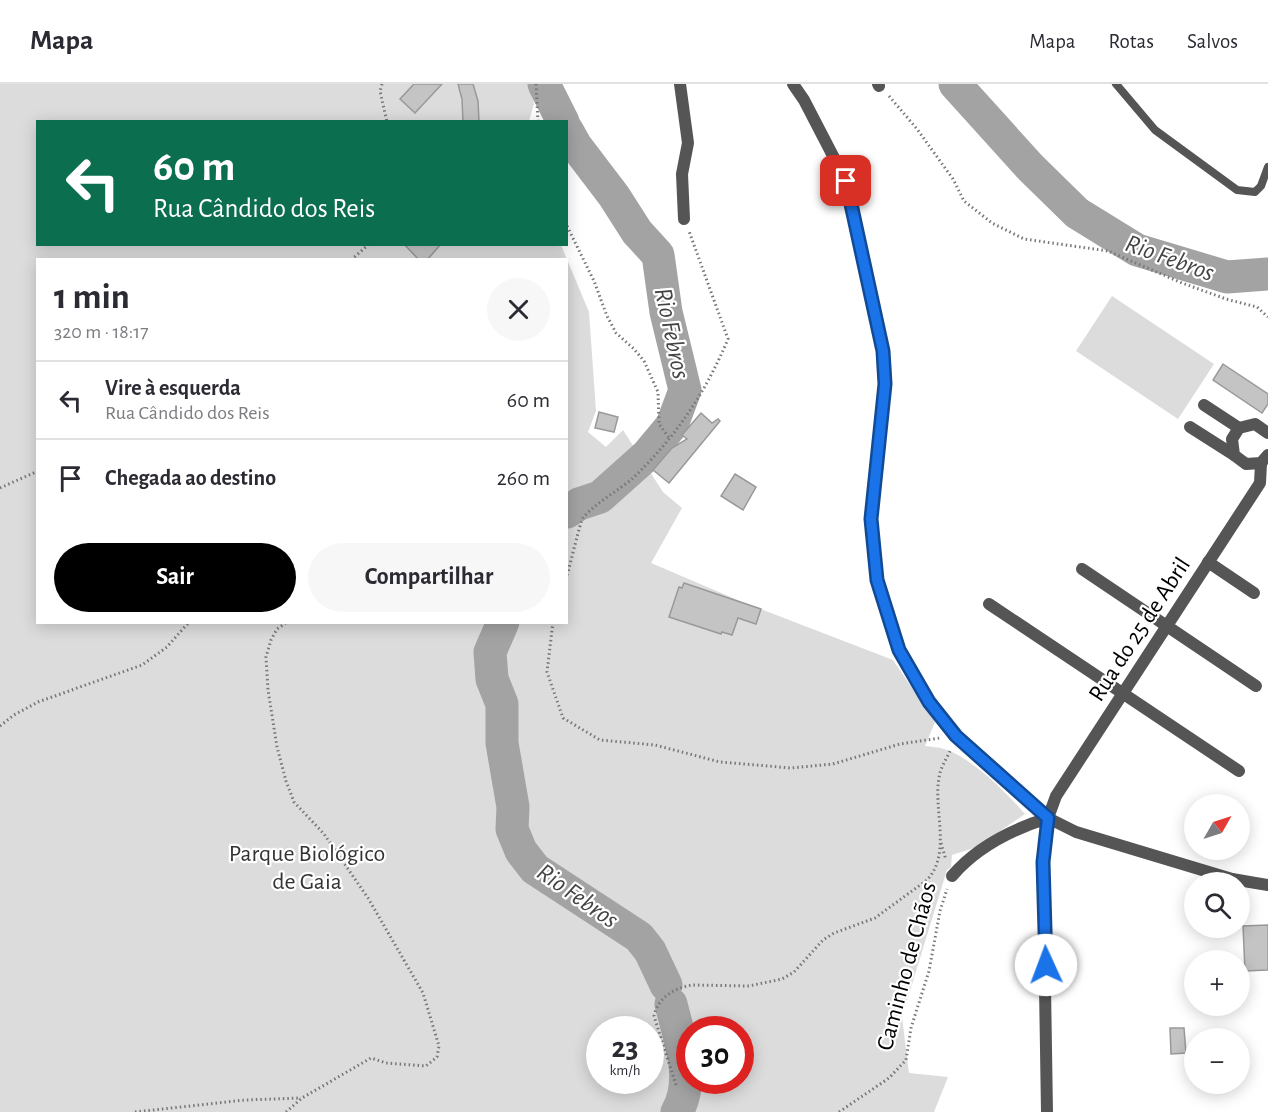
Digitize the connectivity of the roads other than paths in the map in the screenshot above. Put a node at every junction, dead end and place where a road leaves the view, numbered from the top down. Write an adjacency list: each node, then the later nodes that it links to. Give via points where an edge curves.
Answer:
1 (680, 84): 5 (street, via 688,143 682,174)
2 (793, 84): 20 (street, via 846,181 883,351 885,384 871,519 877,580 899,650 929,702 956,736)
3 (1116, 84): 4 (lane, via 1155,130 1237,190 1255,192)
4 (1268, 167)
5 (684, 219)
6 (1204, 405): 8 (street)
7 (1190, 427): 10 (street, Rua do 25 de Abril)
8 (1239, 428): 9 (street, via 1255,424); 10 (street, via 1232,439)
9 (1268, 433)
10 (1234, 455): 11 (street, Rua do 25 de Abril, via 1246,464)
11 (1264, 459): 12 (street, Rua do 25 de Abril, via 1260,483)
12 (1208, 562): 14 (street); 16 (street, Rua do 25 de Abril)
13 (1082, 569): 16 (street)
14 (1254, 593)
15 (989, 604): 18 (street)
16 (1166, 626): 17 (street); 18 (street, Rua do 25 de Abril)
17 (1256, 686)
18 (1122, 694): 19 (street); 20 (street, Rua do 25 de Abril, via 1056,796)
19 (1239, 771)
20 (1048, 818): 21 (street, Caminho de Chãos, via 1003,836); 22 (street, via 1076,832 1232,879); 23 (street, Rua do 25 de Abril, via 1043,862)
21 (952, 876)
22 (1268, 885)
23 (1047, 1112)

